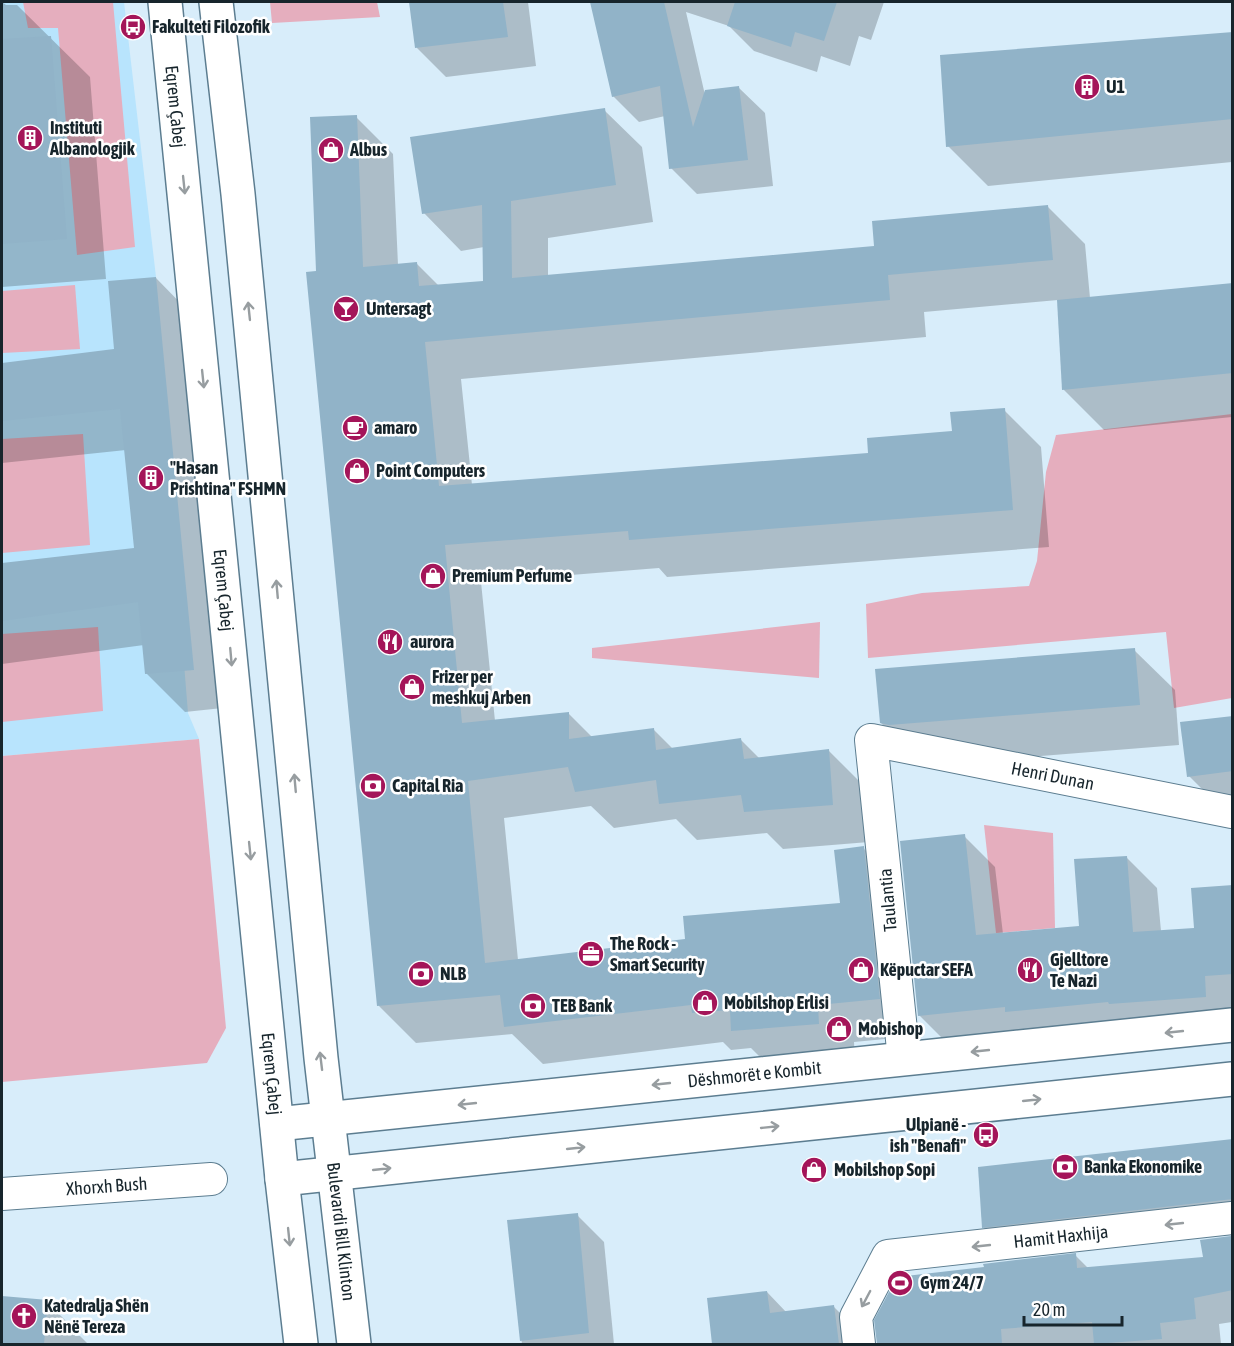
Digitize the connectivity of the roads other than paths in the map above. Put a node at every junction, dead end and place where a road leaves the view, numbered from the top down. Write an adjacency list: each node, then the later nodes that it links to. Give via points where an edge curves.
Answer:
1 (165, 2): 9 (main road, Eqrem Çabej, one-way to 9)
2 (216, 2): 8 (main road, one-way to 2)
3 (871, 741): 4 (street, Henri Dunan); 6 (street, Taulantia)
4 (1233, 812)
5 (1233, 1025): 6 (main road, Dëshmorët e Kombit, one-way to 6)
6 (904, 1059): 8 (main road, Dëshmorët e Kombit, one-way to 8)
7 (1233, 1079): 10 (main road, one-way to 7)
8 (329, 1119): 9 (main road, Dëshmorët e Kombit); 10 (main road, Bulevardi Bill Klinton)
9 (278, 1124): 12 (main road, Eqrem Çabej)
10 (334, 1174): 12 (main road); 16 (main road, Bulevardi Bill Klinton)
11 (211, 1179): 13 (street, Xhorxh Bush)
12 (282, 1179): 15 (main road, one-way to 15)
13 (2, 1194)
14 (1233, 1218): 17 (street, Hamit Haxhija, one-way to 17, via 888,1256 856,1317)
15 (301, 1344)
16 (354, 1344)
17 (859, 1344)

